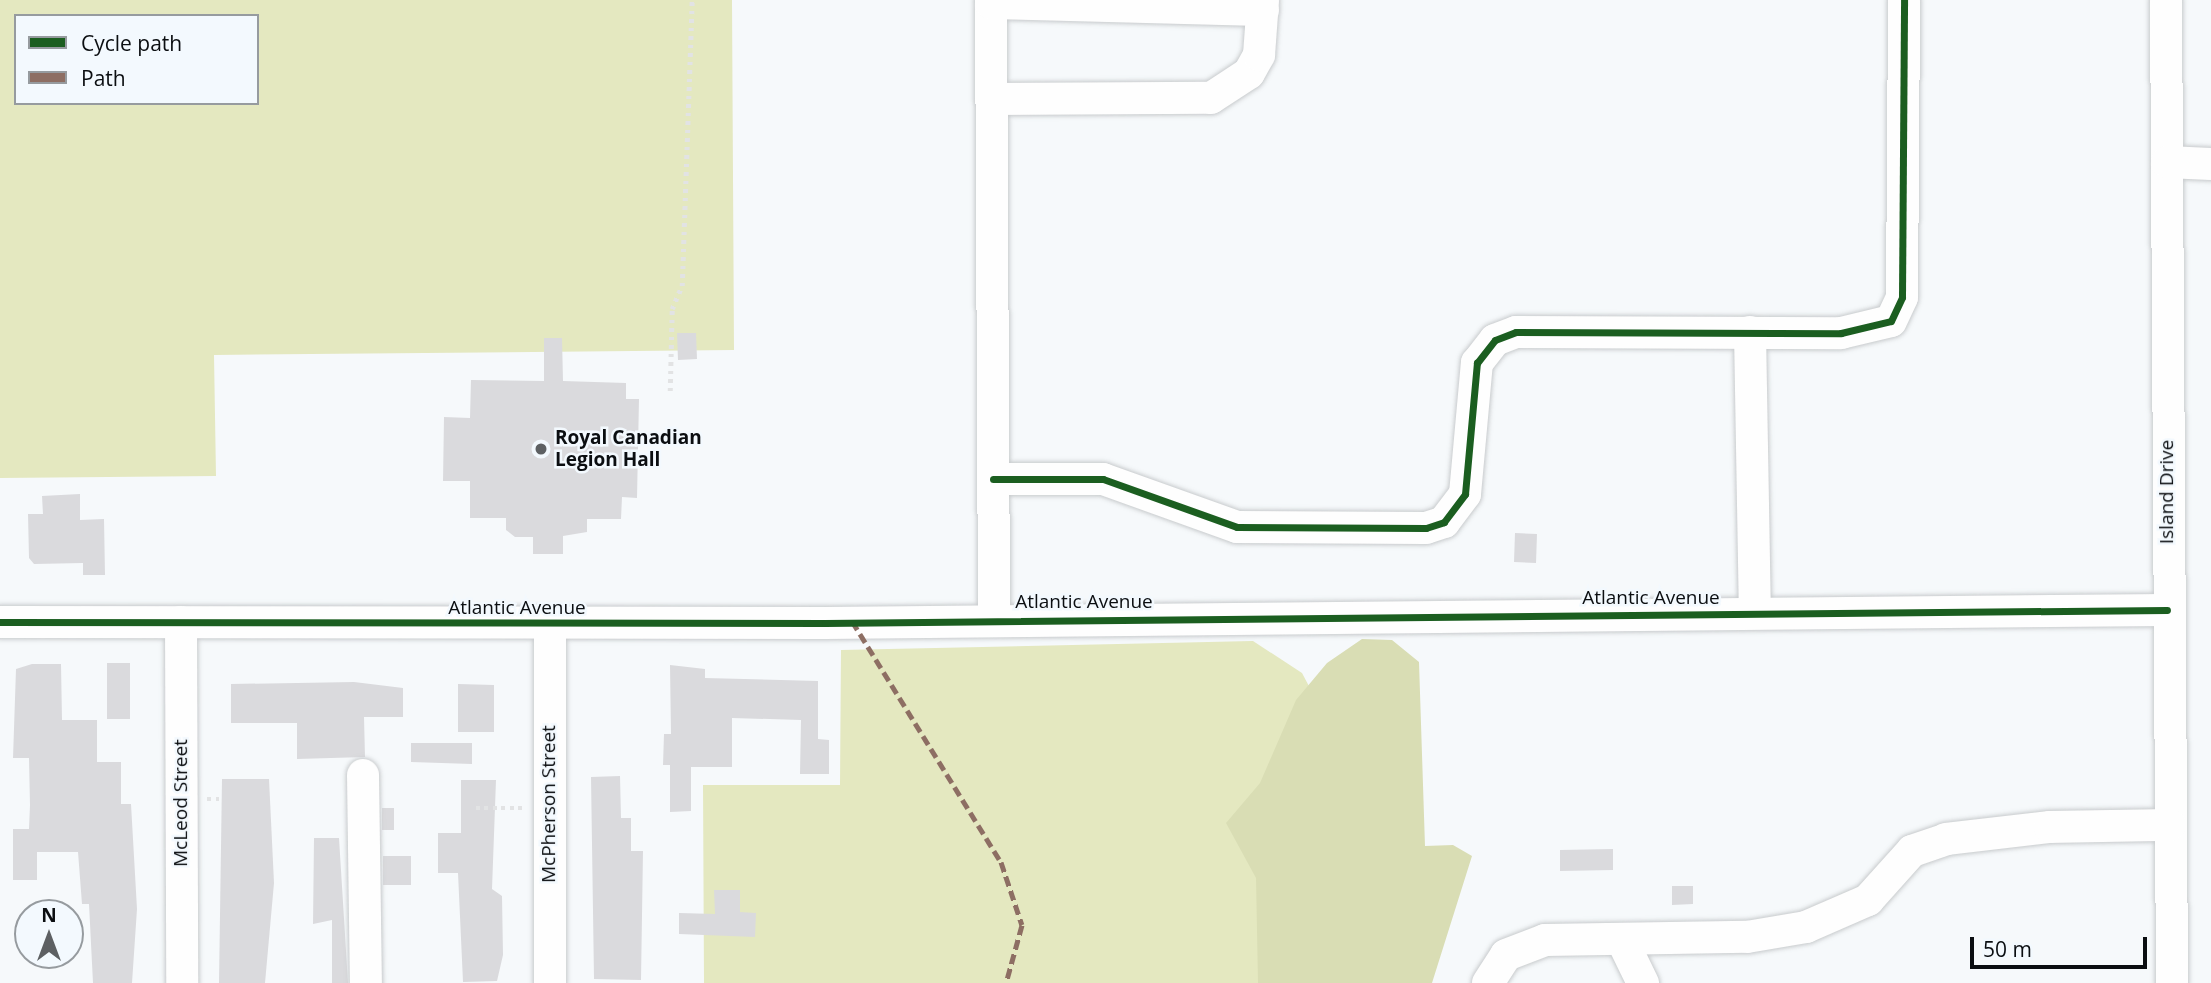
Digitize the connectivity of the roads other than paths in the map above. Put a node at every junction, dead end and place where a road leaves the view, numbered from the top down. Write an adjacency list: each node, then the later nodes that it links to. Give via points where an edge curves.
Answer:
1 (1904, 0): 8 (street, via 1898,309 1875,329)
2 (2166, 0): 6 (street, Island Drive)
3 (991, 2): 4 (street); 5 (street)
4 (1263, 5): 5 (street, via 1259,55 1249,74 1211,98)
5 (991, 99): 9 (street)
6 (2167, 162): 7 (street); 10 (street, Island Drive)
7 (2211, 164)
8 (1750, 332): 9 (street, via 1516,332 1495,340 1477,363 1465,494 1444,522 1426,528 1237,527 1102,479); 11 (street)
9 (993, 480): 12 (street)
10 (2168, 610): 11 (street, Atlantic Avenue); 17 (street, Island Drive)
11 (1755, 613): 12 (street, Atlantic Avenue)
12 (994, 618): 15 (street, Atlantic Avenue)
13 (0, 622): 14 (street, Atlantic Avenue)
14 (181, 622): 15 (street, Atlantic Avenue); 19 (street, McLeod Street)
15 (550, 624): 21 (street, McPherson Street)
16 (363, 775): 20 (street)
17 (2170, 825): 18 (street, via 2050,827 1946,839 1912,851 1868,900 1806,927 1747,937); 24 (street, Island Drive)
18 (1622, 940): 22 (street, via 1545,940 1506,954); 23 (street)
19 (182, 983)
20 (366, 983)
21 (550, 983)
22 (1488, 983)
23 (1643, 983)
24 (2172, 983)

